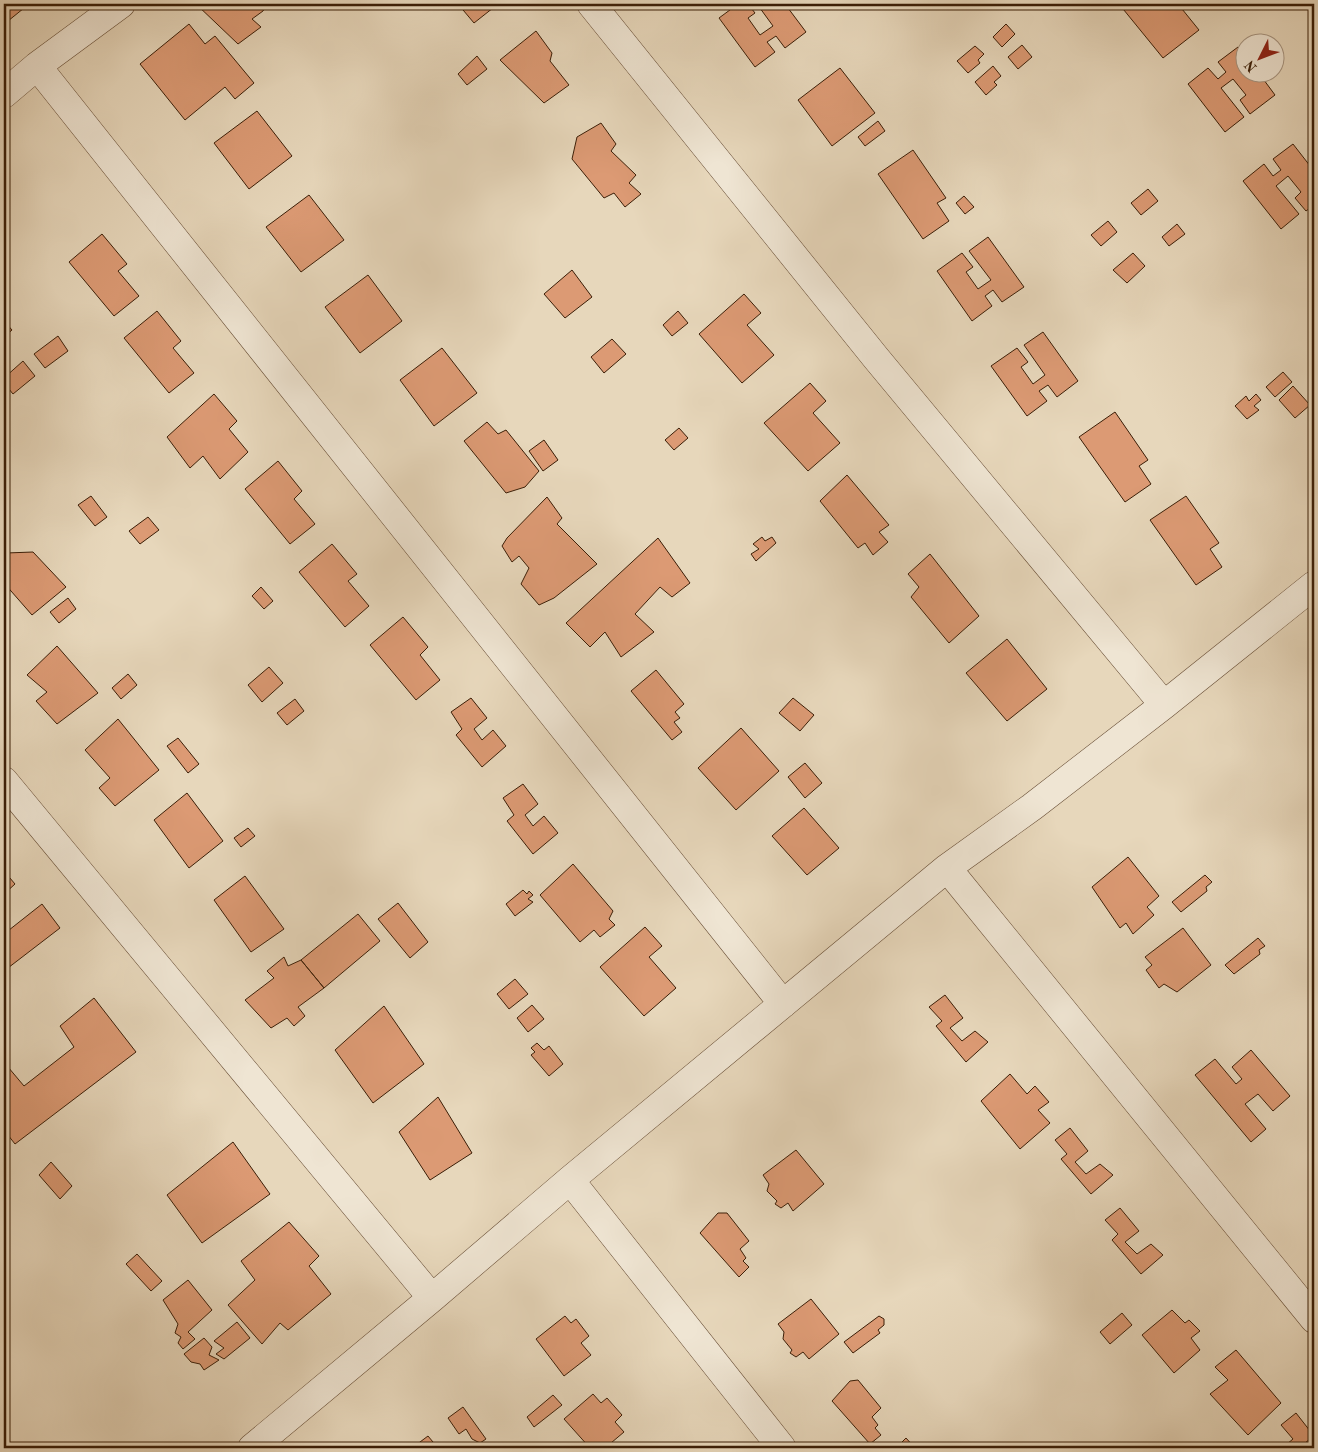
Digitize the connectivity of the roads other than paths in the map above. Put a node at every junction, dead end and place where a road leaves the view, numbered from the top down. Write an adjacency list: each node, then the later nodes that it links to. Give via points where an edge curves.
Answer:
1 (121, 4): 3 (street)
2 (591, 4): 6 (street, via 876,358)
3 (37, 66): 4 (street); 9 (street)
4 (4, 94)
5 (1314, 585): 6 (street)
6 (1164, 705): 8 (street)
7 (4, 781): 11 (street)
8 (947, 868): 9 (street); 12 (street)
9 (784, 1004): 10 (street)
10 (570, 1180): 11 (street); 14 (street)
11 (432, 1298): 13 (street)
12 (1314, 1319)
13 (252, 1448)
14 (782, 1448)

